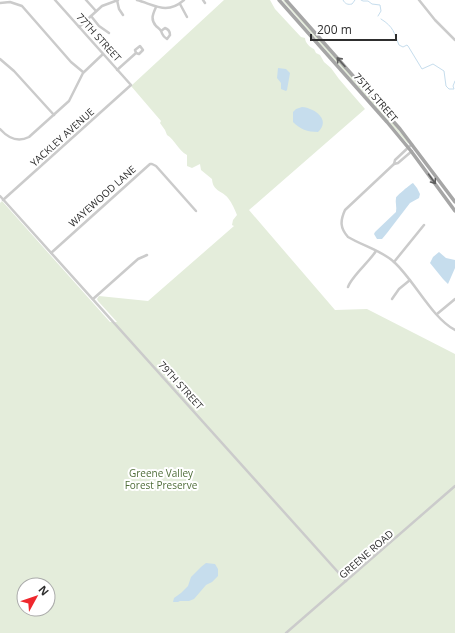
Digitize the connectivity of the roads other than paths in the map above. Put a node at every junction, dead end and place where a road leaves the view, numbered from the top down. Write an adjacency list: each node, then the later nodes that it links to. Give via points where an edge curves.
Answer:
1 (55, 0): 16 (street, 77TH STREET)
2 (86, 0): 12 (street)
3 (117, 0): 12 (street); 13 (street)
4 (137, 0): 11 (street)
5 (184, 0): 10 (street)
6 (279, 0): 29 (main road, 75TH STREET)
7 (286, 0): 28 (main road, 75TH STREET, one-way to 7)
8 (419, 0): 19 (street)
9 (0, 3): 24 (street, via 10,2 22,6)
10 (180, 4): 11 (street, via 168,8); 15 (street)
11 (156, 7): 17 (street, via 152,20)
12 (96, 12): 14 (street)
13 (123, 15)
14 (91, 16): 16 (street); 18 (street)
15 (188, 17)
16 (78, 27): 21 (street, 77TH STREET)
17 (161, 31)
18 (109, 33)
19 (455, 40)
20 (136, 53): 23 (street)
21 (103, 54): 23 (street, 77TH STREET); 24 (street)
22 (0, 59): 26 (street)
23 (117, 70): 25 (street, 77TH STREET)
24 (83, 73): 26 (street, via 72,98)
25 (131, 85): 34 (street, YACKLEY AVENUE)
26 (54, 116): 27 (street, via 24,140 15,140)
27 (0, 129)
28 (412, 144): 29 (street); 30 (main road, 75TH STREET)
29 (408, 148): 31 (main road, 75TH STREET); 32 (street)
30 (416, 148): 31 (street); 35 (main road, 75TH STREET)
31 (411, 152): 32 (street); 37 (main road, 75TH STREET, one-way to 37)
32 (394, 164): 39 (street, via 345,210 341,220 348,237)
33 (0, 196): 34 (street, 79TH STREET)
34 (4, 200): 40 (street, 79TH STREET)
35 (455, 202)
36 (196, 211): 40 (street, WAYEWOOD LANE, via 156,166 150,164)
37 (455, 211)
38 (424, 225): 42 (street)
39 (376, 251): 42 (street); 44 (street)
40 (51, 252): 47 (street, 79TH STREET)
41 (147, 255): 47 (street, via 138,259)
42 (394, 262): 43 (street)
43 (410, 280): 45 (street); 48 (street)
44 (348, 287)
45 (392, 298)
46 (455, 298): 48 (street)
47 (93, 299): 51 (street, 79TH STREET)
48 (437, 314): 49 (street, via 444,323)
49 (455, 330)
50 (455, 486): 51 (street, GREENE ROAD)
51 (346, 581): 52 (street, GREENE ROAD)
52 (286, 633)

